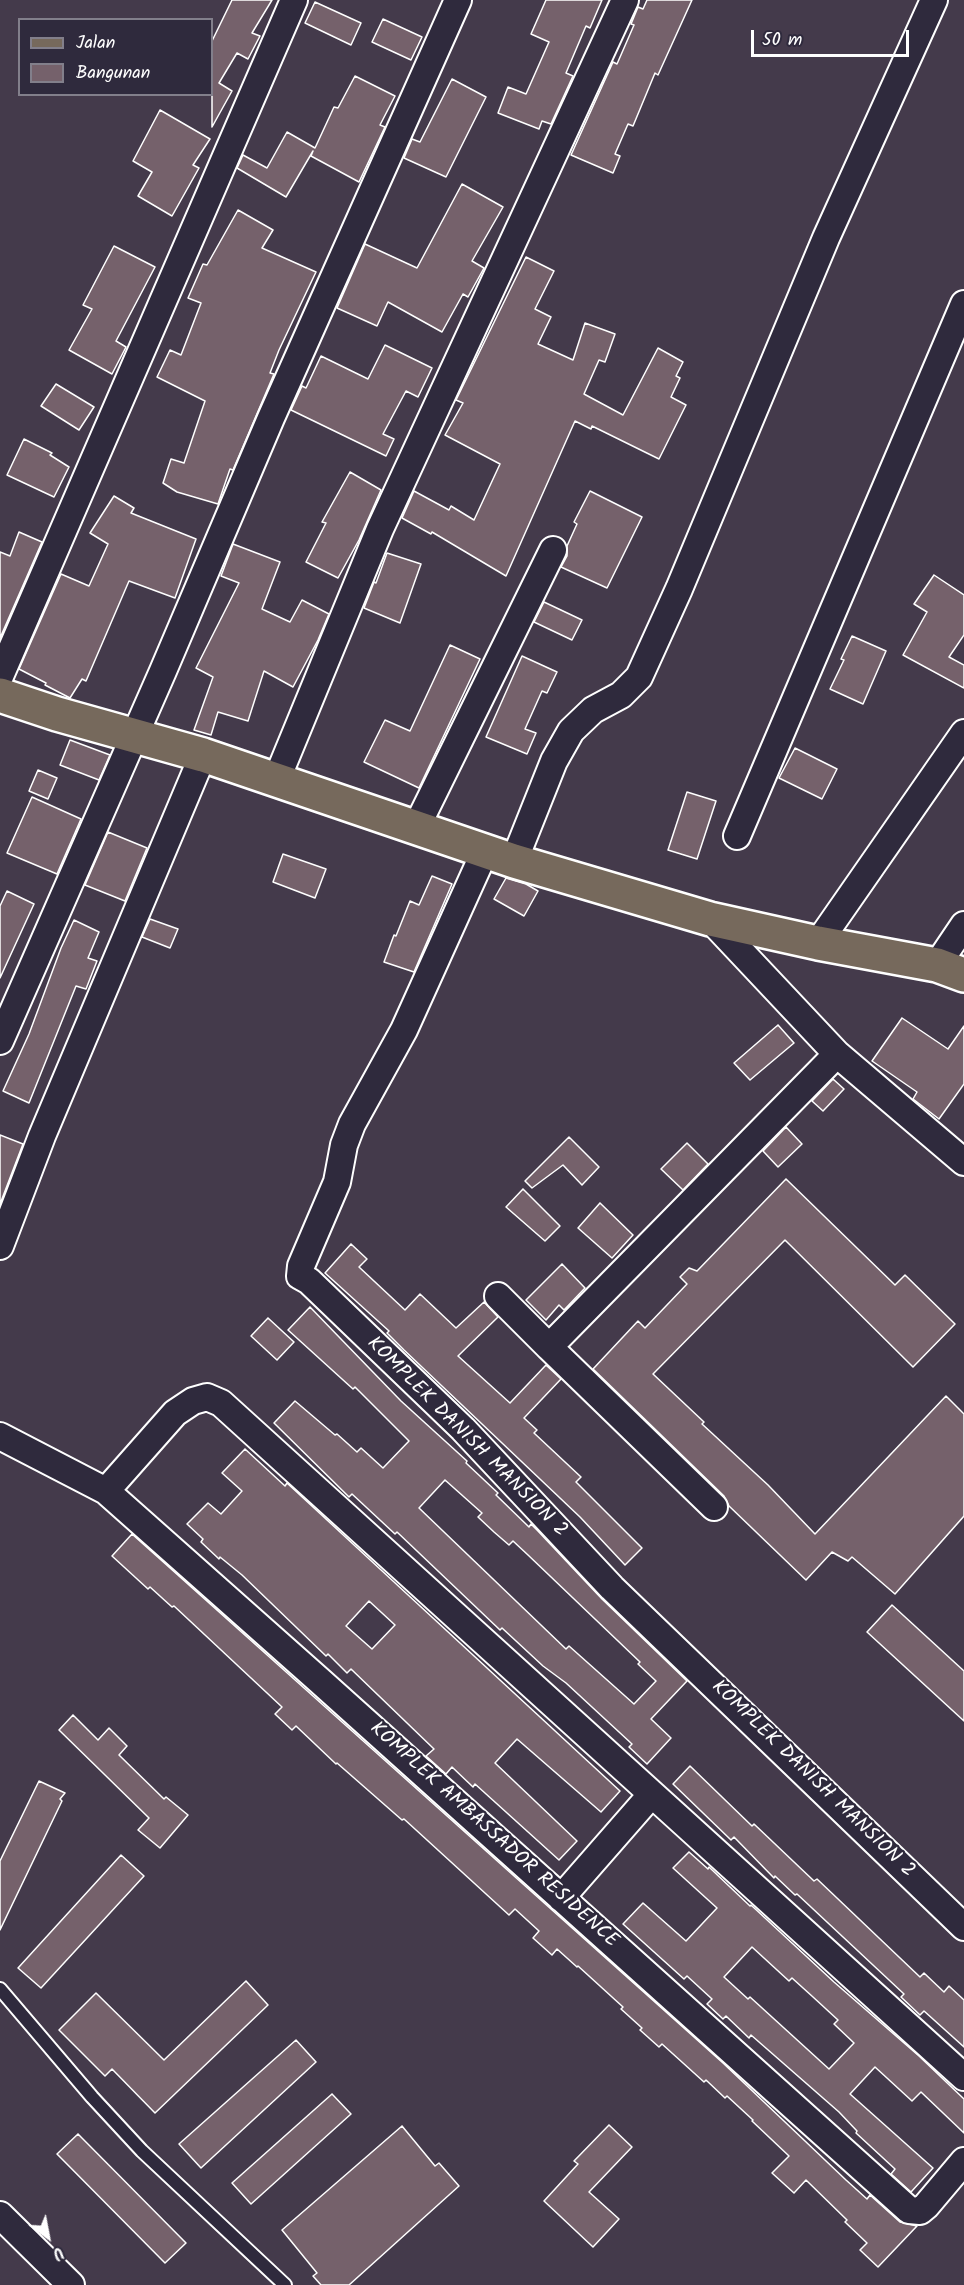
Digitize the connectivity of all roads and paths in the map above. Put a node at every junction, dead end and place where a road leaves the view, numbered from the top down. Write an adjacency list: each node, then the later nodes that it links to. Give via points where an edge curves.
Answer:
1 (294, 0): 7 (street)
2 (458, 0): 10 (street)
3 (625, 0): 12 (street, via 380,529)
4 (934, 0): 15 (street, via 826,238 639,677 571,731)
5 (964, 304): 14 (street)
6 (553, 550): 13 (street)
7 (0, 676)
8 (0, 695): 10 (main road)
9 (964, 733): 18 (street)
10 (135, 735): 11 (main road); 20 (street)
11 (204, 755): 12 (main road); 23 (street, via 42,1136)
12 (276, 781): 13 (main road)
13 (416, 828): 15 (main road)
14 (738, 836)
15 (500, 856): 16 (main road); 31 (street, KOMPLEK DANISH MANSION 2, via 352,1124 337,1182 300,1276 463,1429 612,1588)
16 (710, 919): 18 (main road); 21 (street)
17 (964, 925): 19 (street)
18 (818, 943): 19 (main road)
19 (950, 970)
20 (0, 1041)
21 (837, 1054): 22 (street); 25 (street)
22 (964, 1162)
23 (0, 1246)
24 (498, 1296): 25 (street)
25 (549, 1347): 28 (street)
26 (0, 1436): 27 (street, KOMPLEK AMBASSADOR RESIDENCE)
27 (106, 1491): 29 (street, via 175,1413 207,1397 221,1403); 30 (street, KOMPLEK AMBASSADOR RESIDENCE)
28 (714, 1507)
29 (651, 1795): 30 (street); 33 (street)
30 (561, 1898): 34 (street, KOMPLEK AMBASSADOR RESIDENCE, via 909,2210 920,2211 926,2206)
31 (964, 1927)
32 (0, 1989): 37 (lane, via 142,2151)
33 (964, 2077)
34 (964, 2161)
35 (0, 2215): 36 (street)
36 (71, 2285)
37 (285, 2285)

